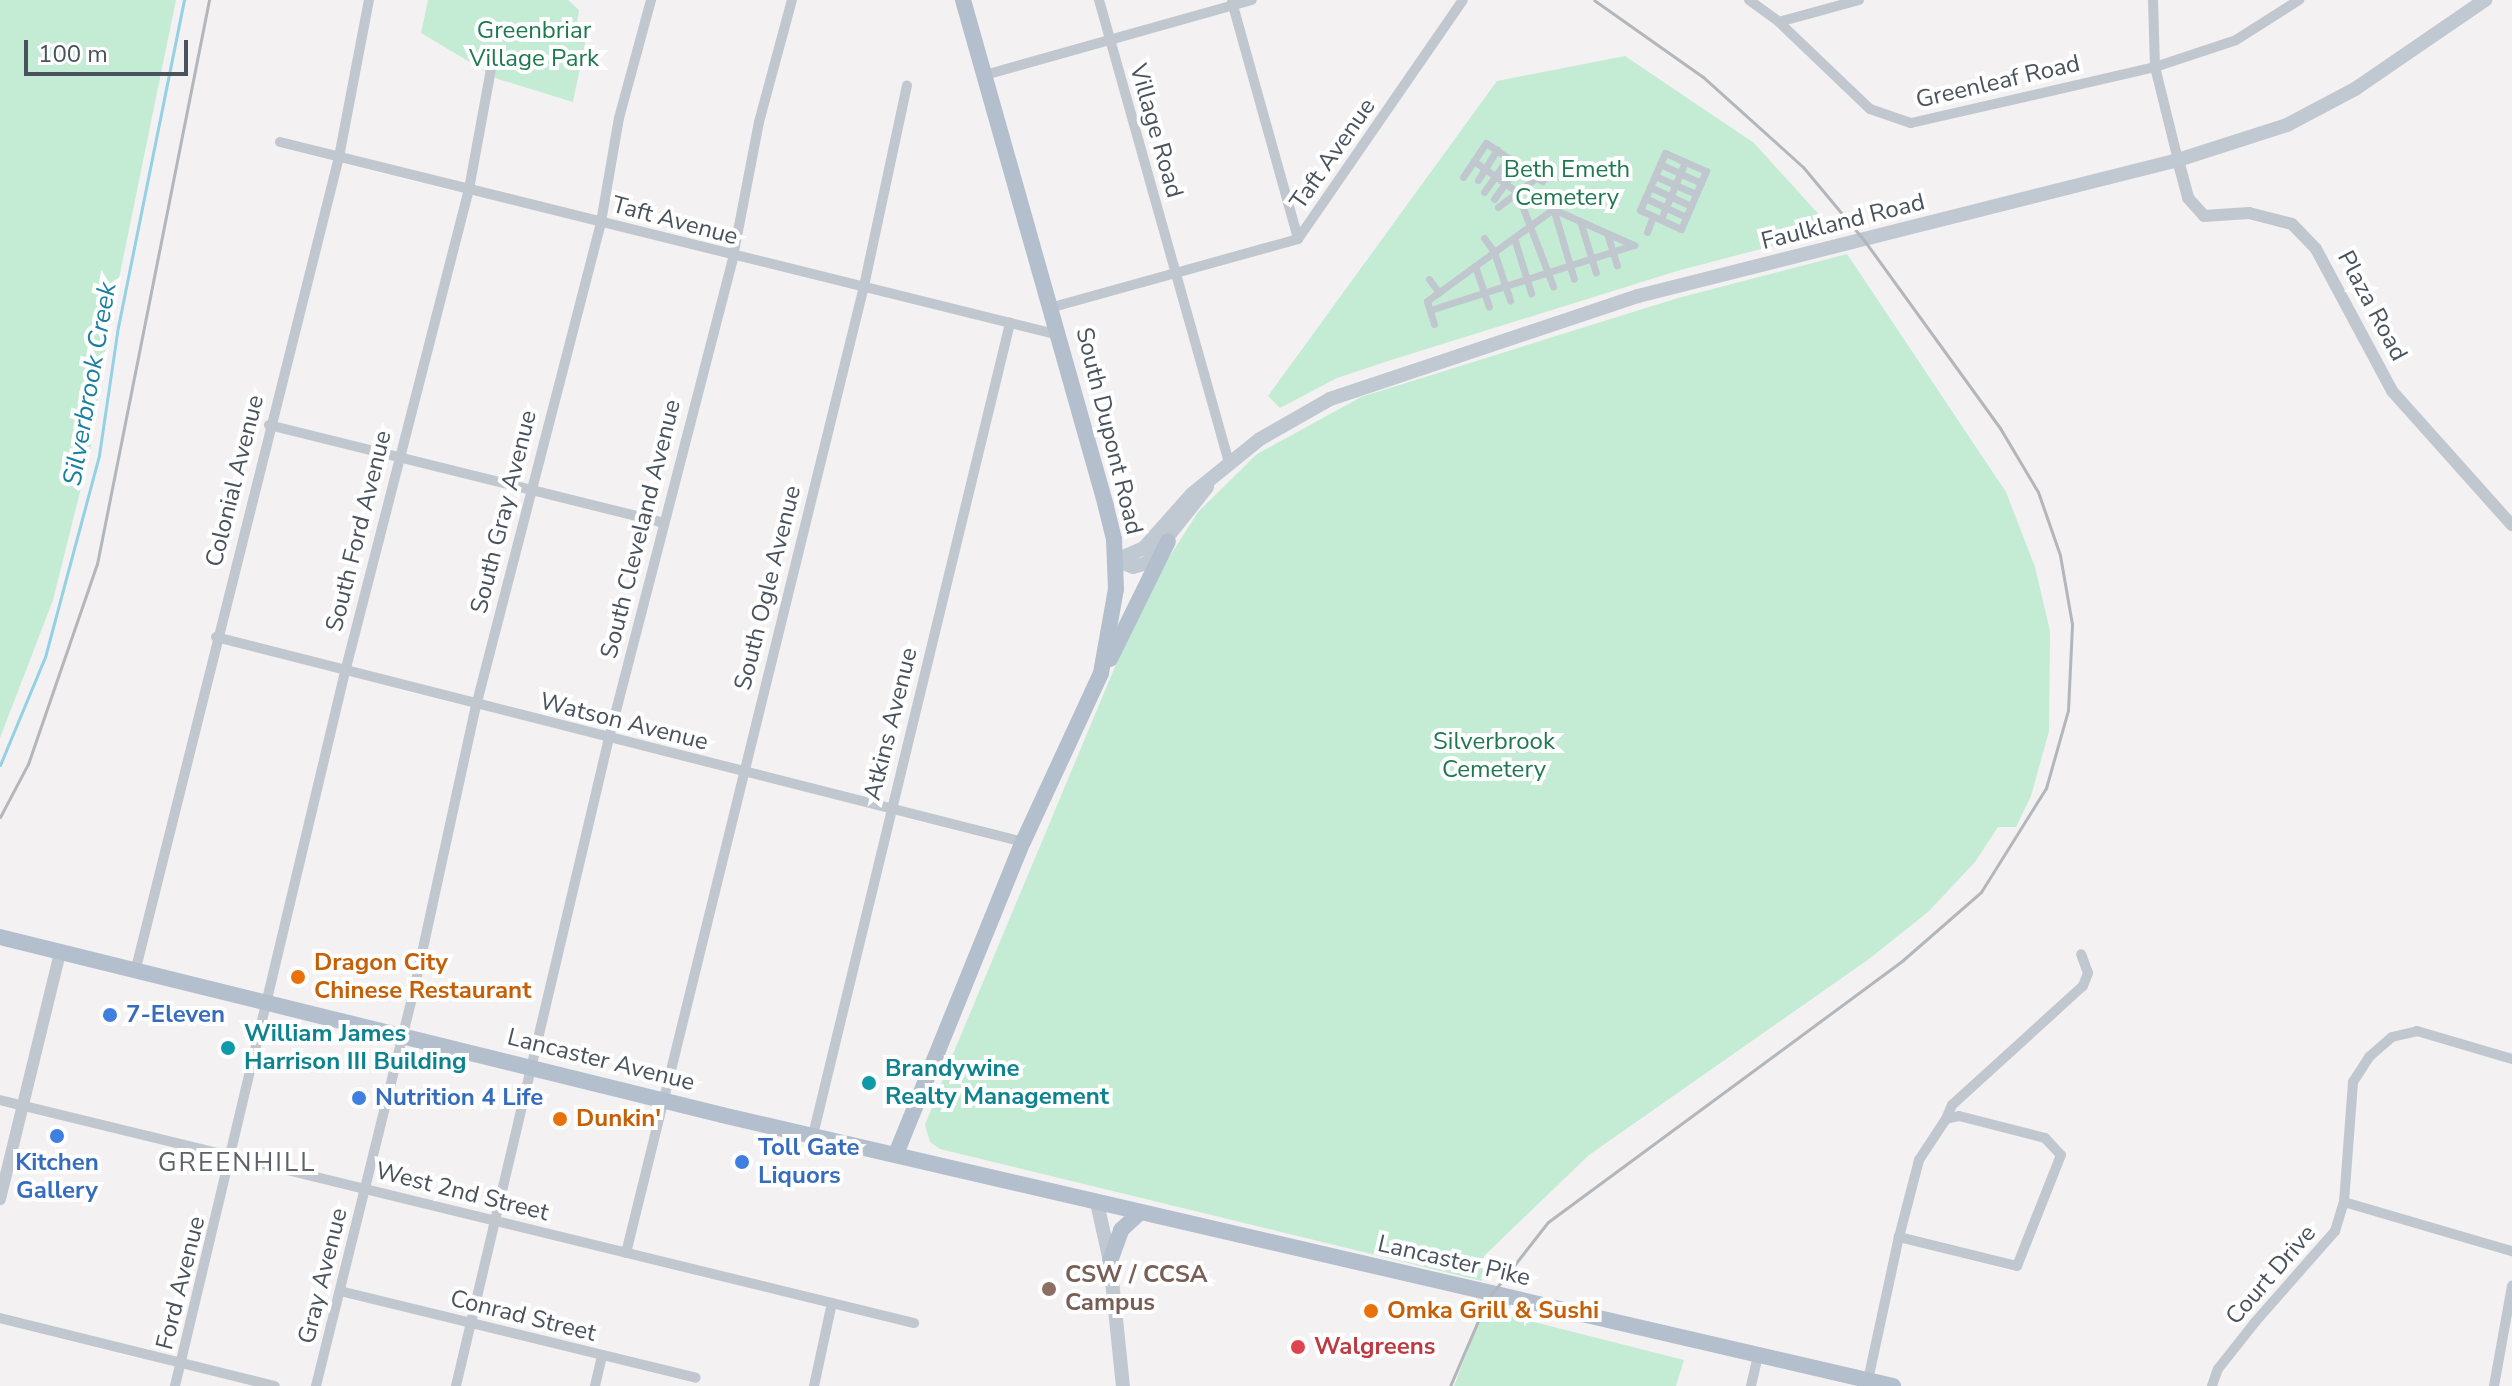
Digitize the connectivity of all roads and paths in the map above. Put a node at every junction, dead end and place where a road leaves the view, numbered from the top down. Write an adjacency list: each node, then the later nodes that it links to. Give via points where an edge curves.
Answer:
1 (369, 0): 22 (street, Colonial Avenue)
2 (651, 0): 52 (street, South Gray Avenue, via 619,118)
3 (792, 0): 61 (street, South Cleveland Avenue, via 759,122)
4 (963, 0): 18 (main road, South Dupont Road)
5 (1099, 0): 15 (street, Village Road)
6 (1252, 0): 13 (street)
7 (1463, 0): 58 (street, Taft Avenue)
8 (1749, 0): 14 (street, Greenleaf Road)
9 (1859, 0): 14 (street)
10 (2153, 0): 16 (street)
11 (2299, 0): 16 (street, Greenleaf Road, via 2236,40)
12 (2485, 0): 24 (main road, Faulkland Road, via 2317,110)
13 (1233, 3): 15 (street); 58 (street)
14 (1779, 22): 16 (street, Greenleaf Road, via 1870,109 1911,123)
15 (1110, 42): 18 (street); 66 (street, Village Road)
16 (2155, 67): 24 (street)
17 (491, 69): 39 (street, South Ford Avenue)
18 (985, 75): 81 (main road, South Dupont Road)
19 (907, 86): 73 (street, South Ogle Avenue)
20 (280, 142): 22 (street, Taft Avenue)
21 (1497, 150): 23 (street); 25 (street, via 1486,143); 29 (street)
22 (339, 157): 39 (street, Taft Avenue); 87 (street, Colonial Avenue)
23 (1508, 158): 28 (street); 31 (street)
24 (2178, 160): 89 (main road, Faulkland Road, via 1638,296 1399,373 1300,415); 93 (street, Plaza Road, via 2188,198 2204,216 2249,213 2292,224 2316,249 2392,391)
25 (1474, 161): 29 (street); 33 (street)
26 (1685, 162): 27 (street, via 1665,153); 30 (street); 35 (street, via 1706,171)
27 (1660, 164): 30 (street); 32 (street)
28 (1518, 165): 36 (street); 41 (street, via 1539,179)
29 (1485, 169): 31 (street); 34 (street)
30 (1680, 173): 35 (street); 37 (street)
31 (1495, 176): 36 (street); 40 (street)
32 (1655, 176): 37 (street); 38 (street)
33 (1463, 177)
34 (1478, 180)
35 (1701, 183): 42 (street)
36 (1506, 184): 41 (street); 41 (street, via 1496,203)
37 (1675, 185): 42 (street); 43 (street)
38 (1650, 187): 43 (street); 44 (street)
39 (469, 189): 52 (street, Taft Avenue); 88 (street, South Ford Avenue)
40 (1484, 192)
41 (1517, 192)
42 (1696, 194): 46 (street)
43 (1670, 197): 46 (street); 48 (street)
44 (1645, 198): 48 (street); 50 (street, via 1640,210)
45 (1552, 205): 51 (street); 53 (street); 64 (street)
46 (1691, 206): 49 (street)
47 (1523, 208): 53 (street)
48 (1666, 208): 49 (street); 50 (street)
49 (1686, 217): 50 (street, via 1681,229)
50 (1657, 218): 54 (street)
51 (1580, 221): 55 (street); 62 (street)
52 (601, 222): 61 (street, Taft Avenue); 91 (street, South Gray Avenue)
53 (1533, 224): 57 (street); 67 (street)
54 (1647, 232)
55 (1607, 233): 60 (street); 60 (street, via 1634,245)
56 (1484, 238): 59 (street)
57 (1514, 238): 59 (street); 70 (street)
58 (1298, 239): 66 (street, Taft Avenue)
59 (1494, 252): 63 (street); 74 (street)
60 (1613, 252): 62 (street); 65 (street)
61 (733, 257): 73 (street, Taft Avenue); 92 (street, South Cleveland Avenue)
62 (1591, 259): 64 (street); 68 (street)
63 (1475, 266): 72 (street); 77 (street)
64 (1570, 266): 67 (street); 71 (street)
65 (1617, 266)
66 (1176, 272): 81 (street, Taft Avenue); 89 (street, Village Road)
67 (1548, 272): 70 (street); 75 (street)
68 (1596, 273)
69 (1429, 279): 76 (street)
70 (1527, 279): 74 (street); 78 (street)
71 (1574, 279)
72 (1456, 280): 76 (street); 79 (street)
73 (864, 286): 84 (street, Taft Avenue); 101 (street, South Ogle Avenue)
74 (1505, 286): 77 (street); 80 (street)
75 (1553, 286)
76 (1439, 293): 83 (street, via 1427,301)
77 (1484, 293): 79 (street); 82 (street)
78 (1531, 293)
79 (1462, 300): 83 (street)
80 (1510, 300)
81 (1053, 307): 86 (main road, South Dupont Road)
82 (1489, 307)
83 (1430, 310): 85 (street)
84 (1010, 323): 86 (street, Taft Avenue); 102 (street, Atkins Avenue)
85 (1434, 324)
86 (1061, 335): 95 (main road, South Dupont Road)
87 (269, 425): 88 (street); 96 (street, Colonial Avenue)
88 (398, 456): 91 (street); 97 (street, South Ford Avenue)
89 (1229, 464): 90 (main road, Faulkland Road)
90 (1209, 483): 94 (main road, Faulkland Road); 95 (main road, Faulkland Road, via 1192,494 1144,548)
91 (530, 486): 92 (street); 99 (street, South Gray Avenue)
92 (661, 522): 100 (street, South Cleveland Avenue)
93 (2512, 525)
94 (1168, 541): 95 (main road, Faulkland Road, via 1137,567); 98 (main road)
95 (1116, 560): 98 (main road, South Dupont Road, via 1114,612)
96 (216, 637): 97 (street, Watson Avenue); 107 (street, Colonial Avenue)
97 (345, 672): 99 (street, Watson Avenue); 108 (street, South Ford Avenue)
98 (1101, 673): 103 (main road, South Dupont Road)
99 (476, 706): 100 (street, Watson Avenue); 109 (street, South Gray Avenue)
100 (609, 738): 101 (street, Watson Avenue); 111 (street, South Cleveland Avenue)
101 (742, 771): 102 (street, Watson Avenue); 113 (street, South Ogle Avenue)
102 (891, 810): 103 (street, Watson Avenue); 116 (street, Atkins Avenue)
103 (1023, 842): 117 (main road, South Dupont Road)
104 (0, 937): 105 (main road, Lancaster Avenue)
105 (60, 952): 107 (main road, Lancaster Avenue); 114 (street)
106 (2081, 954): 115 (street, via 2088,973 2083,986 1952,1105)
107 (135, 972): 108 (main road, Lancaster Avenue)
108 (266, 1002): 109 (main road, Lancaster Avenue); 118 (street, Ford Avenue)
109 (403, 1037): 111 (main road, Lancaster Avenue); 119 (street, Gray Avenue)
110 (2512, 1059): 121 (street, Court Drive, via 2417,1031 2392,1037 2353,1082)
111 (533, 1068): 113 (main road, Lancaster Avenue); 124 (street, South Cleveland Avenue)
112 (0, 1100): 114 (street, West 2nd Street)
113 (665, 1100): 116 (main road, Lancaster Avenue); 127 (street, South Ogle Avenue)
114 (23, 1105): 118 (street, West 2nd Street); 120 (street)
115 (1946, 1119): 125 (street, via 1919,1160); 125 (street, via 1959,1116 2055,1144 2061,1155 2041,1213 2017,1266)
116 (813, 1135): 117 (main road, Lancaster Avenue)
117 (896, 1154): 122 (main road, Lancaster Avenue)
118 (233, 1158): 119 (street, West 2nd Street); 137 (street, Ford Avenue)
119 (365, 1189): 124 (street, West 2nd Street); 130 (street, Gray Avenue)
120 (0, 1199)
121 (2344, 1202): 126 (street); 149 (street, Court Drive, via 2335,1231 2256,1321 2218,1369)
122 (1097, 1203): 123 (main road, Lancaster Pike); 128 (main road)
123 (1138, 1214): 128 (main road, via 1121,1230); 135 (main road, Lancaster Pike)
124 (496, 1222): 127 (street, West 2nd Street); 134 (street, South Cleveland Avenue)
125 (1899, 1237): 139 (street)
126 (2512, 1251)
127 (626, 1253): 131 (street, West 2nd Street)
128 (1110, 1261): 146 (main road)
129 (2512, 1286): 150 (street)
130 (340, 1291): 134 (street, Conrad Street); 142 (street, Gray Avenue)
131 (832, 1303): 133 (street, West 2nd Street); 145 (street)
132 (0, 1318): 137 (street)
133 (914, 1323)
134 (471, 1324): 136 (street, Conrad Street); 143 (street, South Cleveland Avenue)
135 (1758, 1355): 139 (main road, Lancaster Pike); 147 (street)
136 (602, 1356): 138 (street, Conrad Street); 144 (street)
137 (181, 1363): 140 (street, Ford Avenue); 141 (street)
138 (696, 1378)
139 (1868, 1380): 148 (main road, Lancaster Pike)
140 (175, 1386)
141 (275, 1386)
142 (316, 1386)
143 (456, 1386)
144 (595, 1386)
145 (814, 1386)
146 (1123, 1386)
147 (1751, 1386)
148 (1893, 1386)
149 (2212, 1386)
150 (2494, 1386)

